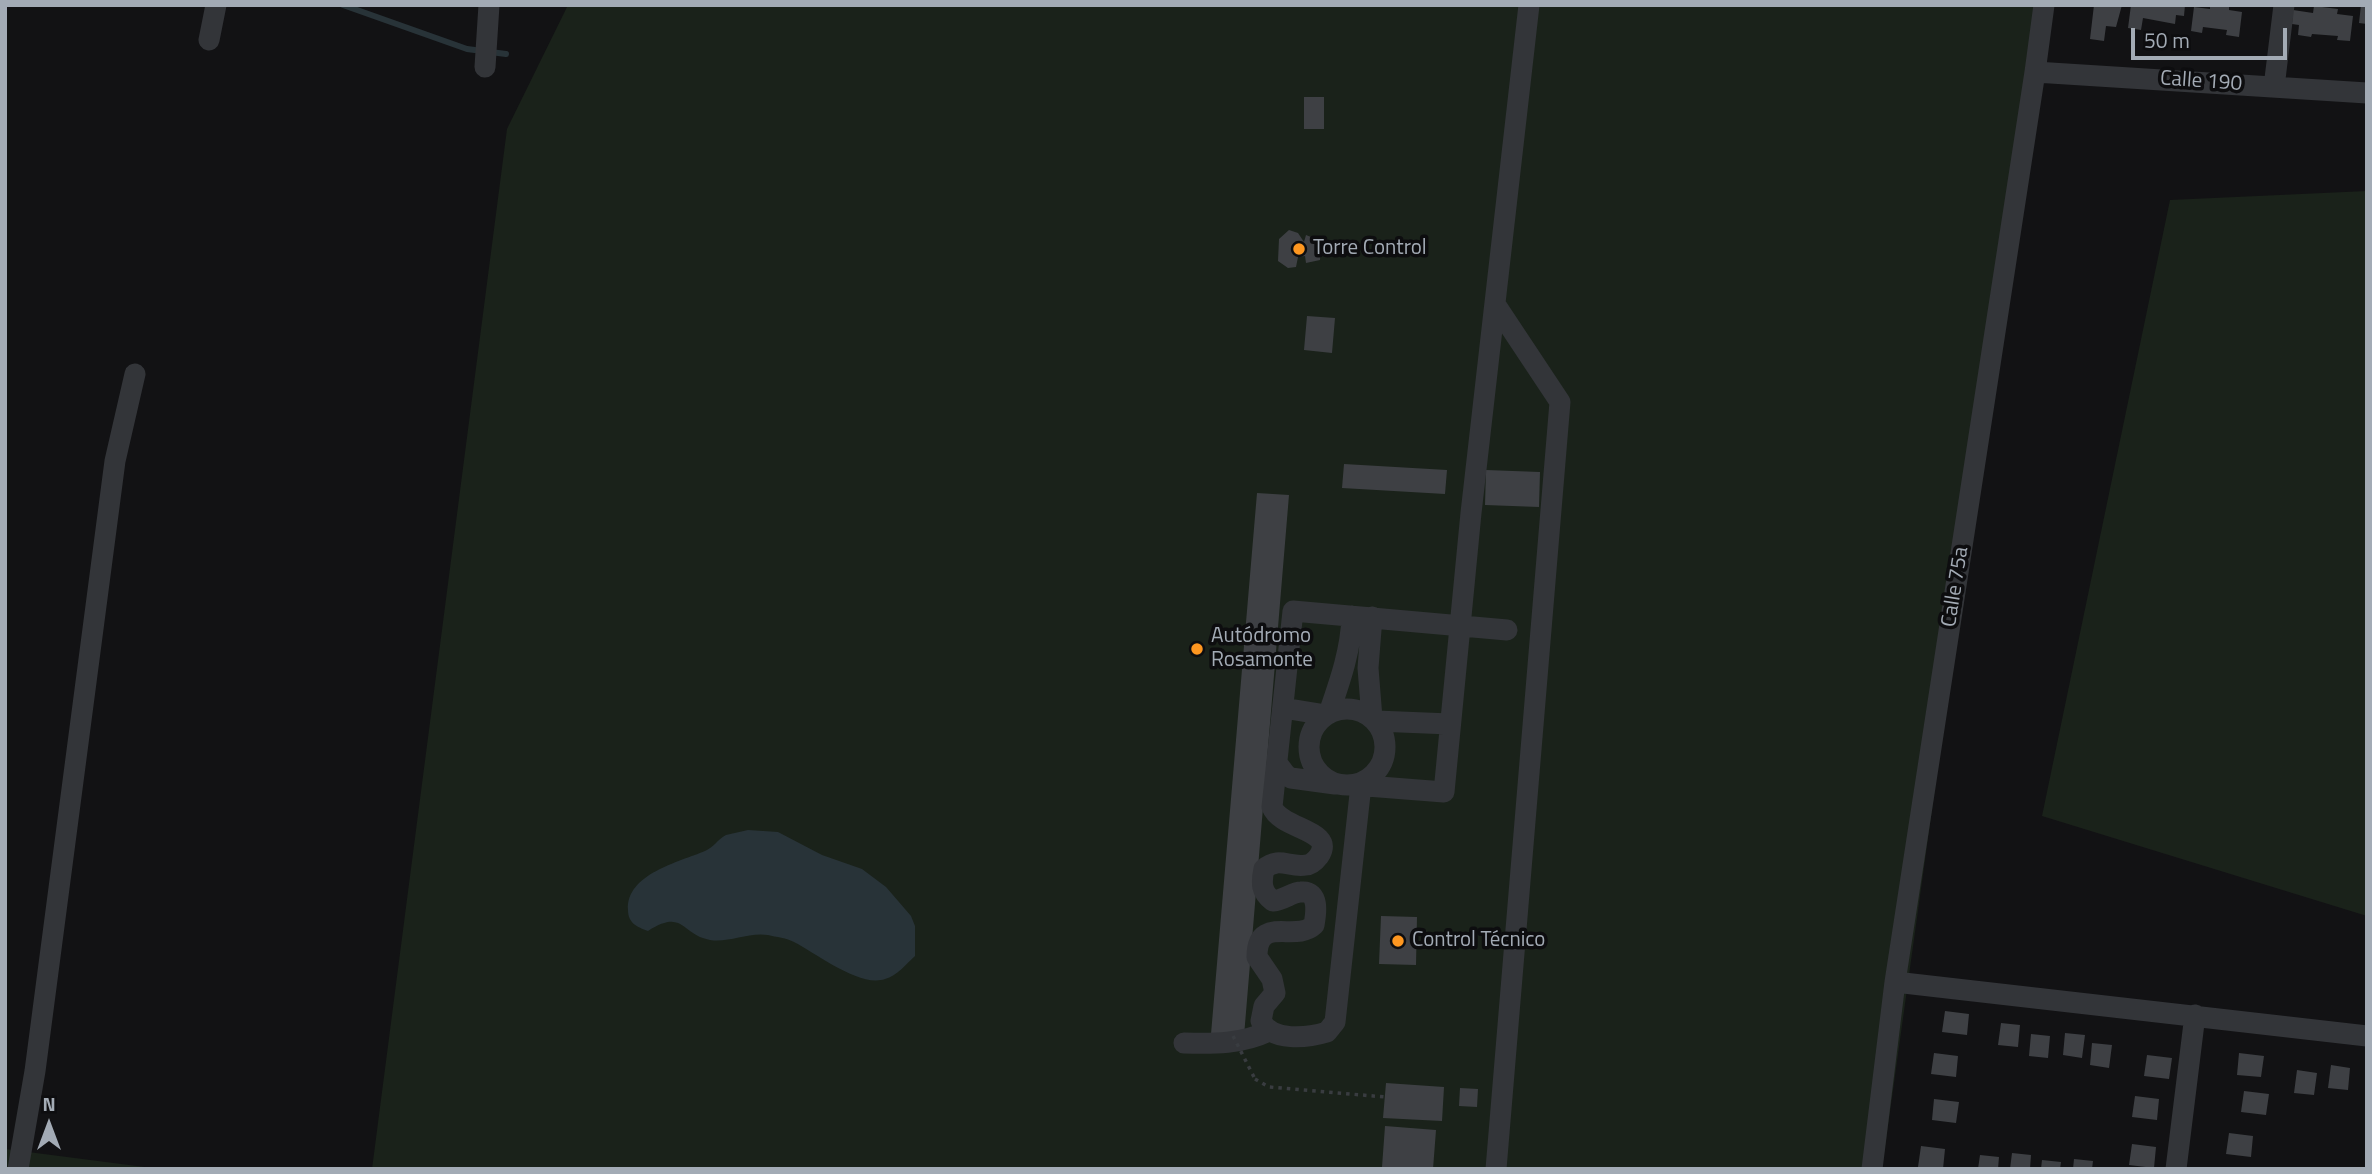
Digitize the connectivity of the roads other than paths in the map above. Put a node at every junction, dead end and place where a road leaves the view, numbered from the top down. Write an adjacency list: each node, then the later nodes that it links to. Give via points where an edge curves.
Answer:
1 (216, 5): 6 (street)
2 (489, 5): 7 (street)
3 (1529, 5): 11 (street)
4 (2044, 5): 8 (street, Calle 75a)
5 (2284, 5): 9 (street)
6 (209, 40)
7 (485, 67)
8 (2035, 72): 9 (street, Calle 190); 22 (street, Calle 75a)
9 (2274, 87): 10 (street, Calle 190)
10 (2367, 93)
11 (1495, 304): 14 (street); 28 (street, via 1560,402)
12 (135, 374): 27 (street, via 115,461 37,1057)
13 (1362, 617): 14 (street); 16 (street, via 1293,611); 17 (street, via 1351,636); 18 (street)
14 (1461, 625): 15 (street); 19 (street)
15 (1507, 630)
16 (1283, 708): 17 (street); 20 (street)
17 (1327, 714): 18 (street, via 1349,709); 21 (street, via 1315,725 1309,750 1313,764 1322,776)
18 (1374, 720): 19 (street); 21 (street, via 1384,734 1386,749 1374,775)
19 (1450, 724): 21 (street, via 1444,792)
20 (1277, 763): 21 (street, via 1292,778); 24 (street, via 1275,816 1310,831 1322,845 1313,863 1279,861 1264,869 1262,888 1273,901 1306,892 1316,903 1314,925 1308,930 1274,931 1259,943 1257,957 1275,986 1261,1013)
21 (1351, 785): 24 (street, via 1335,1022 1327,1032 1316,1035)
22 (1895, 982): 23 (street); 29 (street, Calle 75a)
23 (2195, 1016): 25 (street); 30 (street)
24 (1269, 1031): 26 (street, via 1252,1039 1218,1044)
25 (2367, 1036)
26 (1184, 1043)
27 (18, 1169)
28 (1496, 1169)
29 (1872, 1169)
30 (2176, 1169)

